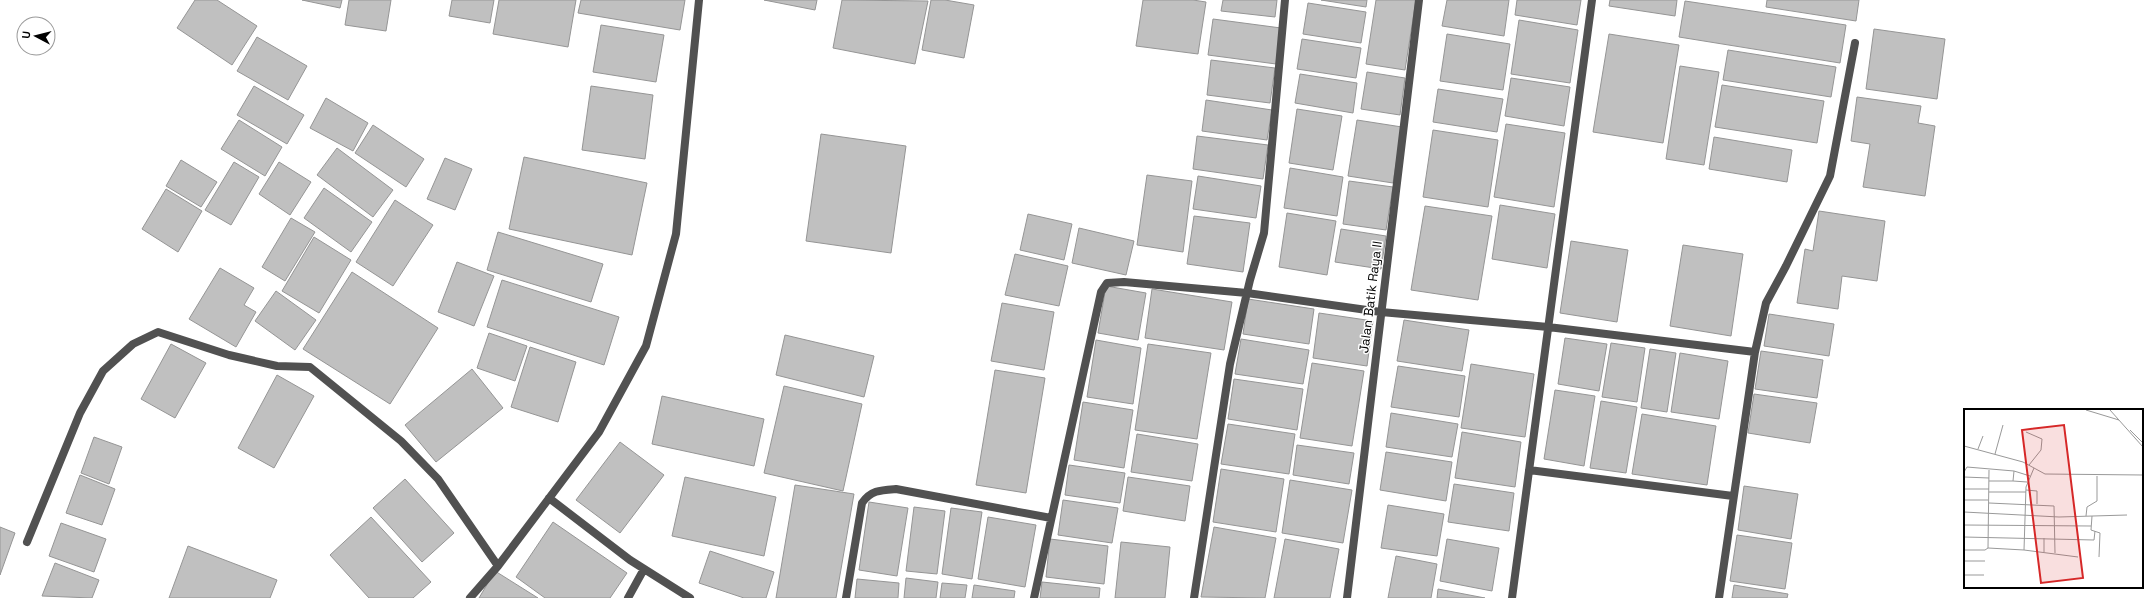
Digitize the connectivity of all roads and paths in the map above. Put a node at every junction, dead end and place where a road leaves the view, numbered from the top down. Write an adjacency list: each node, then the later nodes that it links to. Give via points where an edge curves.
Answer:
1 (699, 0): 12 (street, via 676,234 646,346 599,432)
2 (1285, 0): 6 (street, via 1264,233)
3 (1419, 0): 7 (street, Jalan Batik Raya II)
4 (1592, 0): 8 (street)
5 (1855, 43): 9 (street, via 1830,176 1766,302)
6 (1247, 293): 7 (street); 13 (street, via 1124,282 1107,283 1101,292); 22 (street, via 1230,364)
7 (1381, 312): 8 (street); 23 (street, Jalan Batik Raya II)
8 (1548, 327): 9 (street); 10 (street)
9 (1755, 352): 11 (street)
10 (1529, 470): 11 (street); 24 (street)
11 (1734, 496): 25 (street)
12 (549, 498): 15 (street); 16 (street)
13 (1050, 518): 20 (street, via 896,489 879,490 868,495 862,503); 21 (street)
14 (26, 542): 15 (street, via 80,413 103,372 133,344 158,332 229,355 277,366 310,367 401,441 438,479)
15 (498, 566): 17 (street)
16 (644, 569): 18 (street); 19 (street)
17 (470, 598)
18 (628, 598)
19 (690, 598)
20 (846, 598)
21 (1034, 598)
22 (1194, 598)
23 (1347, 598)
24 (1512, 598)
25 (1719, 598)

